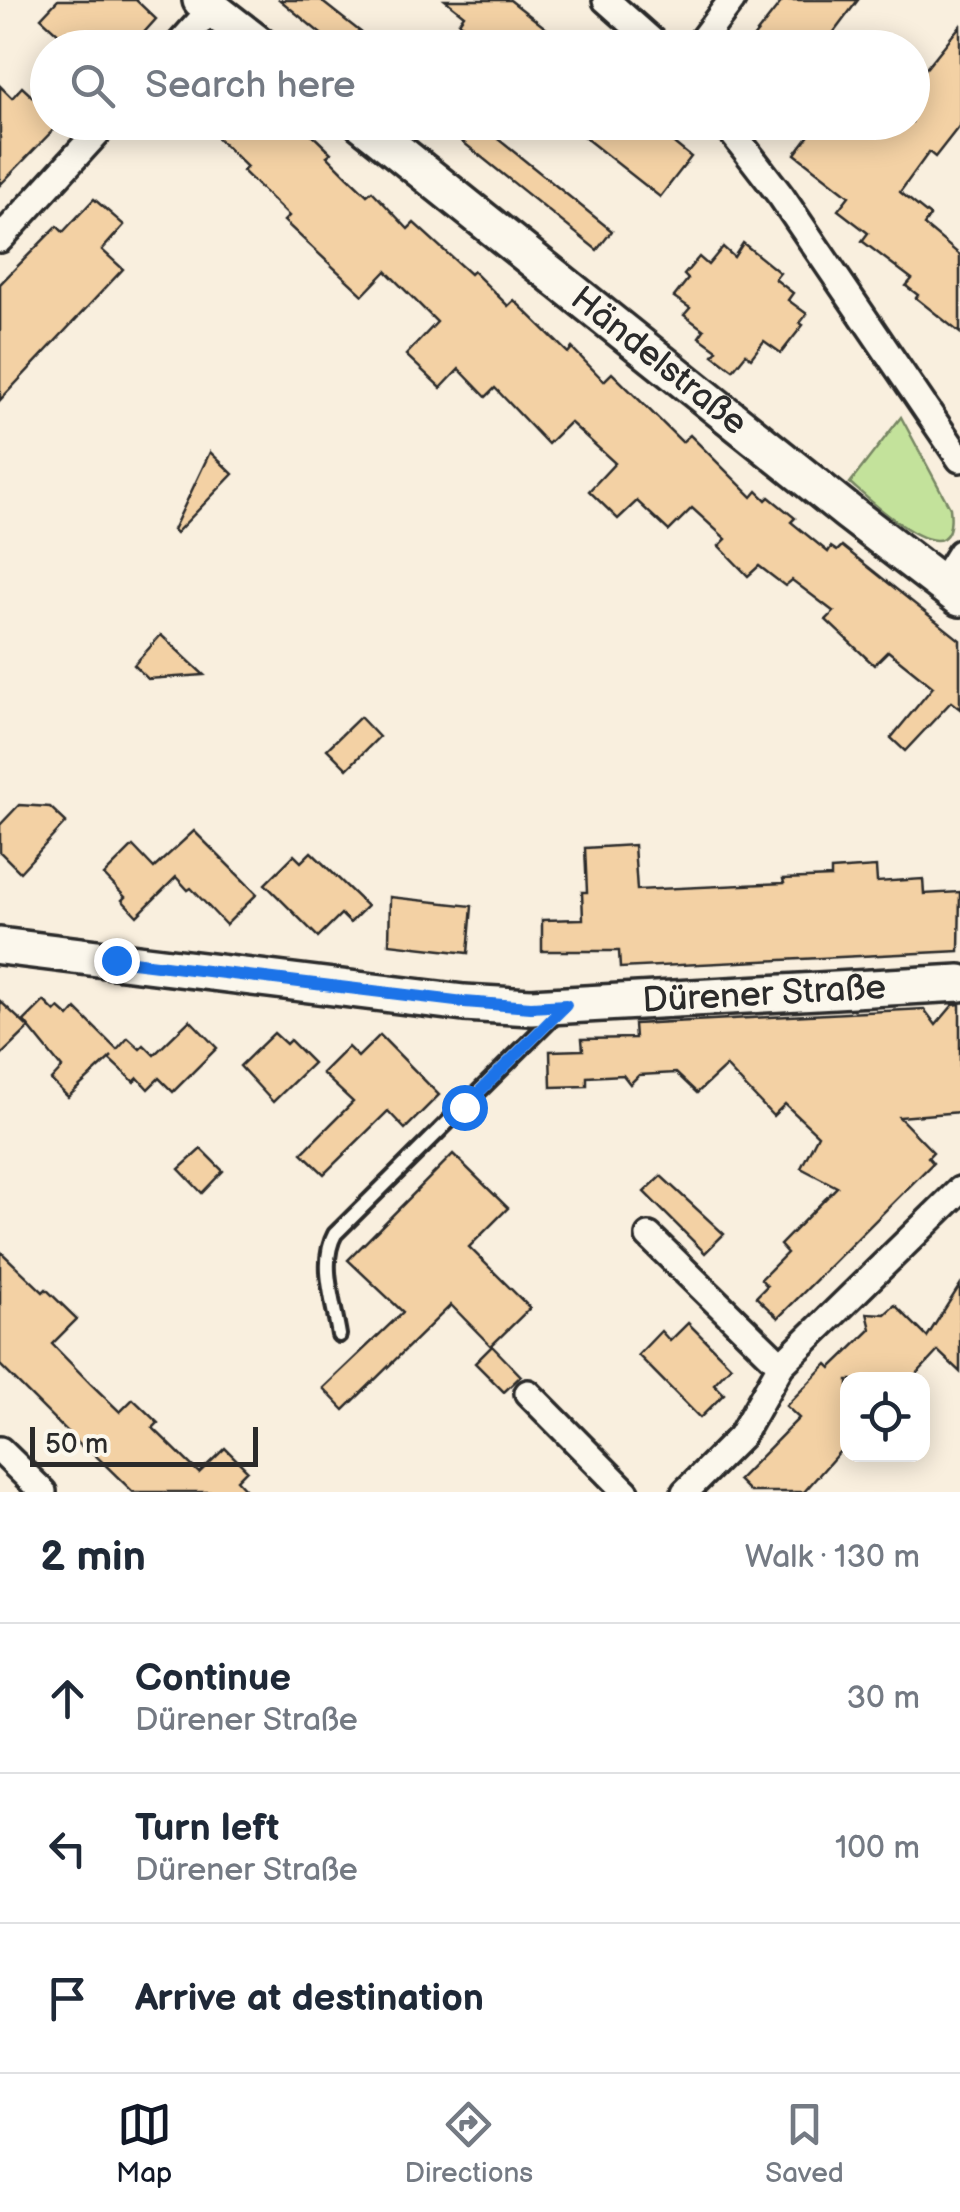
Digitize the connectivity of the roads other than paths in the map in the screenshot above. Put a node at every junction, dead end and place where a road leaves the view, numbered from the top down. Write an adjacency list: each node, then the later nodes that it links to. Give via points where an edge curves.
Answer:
1 (606, 0): 6 (street)
2 (732, 0): 7 (street)
3 (206, 4): 4 (street); 5 (street)
4 (188, 30)
5 (240, 30)
6 (640, 30)
7 (710, 30)
8 (91, 140): 11 (street)
9 (383, 140): 13 (street, Händelstraße, via 848,512)
10 (738, 140): 12 (street)
11 (0, 239)
12 (960, 458)
13 (954, 578)
14 (0, 946): 16 (street, Dürener Straße, via 464,1002)
15 (960, 983): 16 (street, Dürener Straße)
16 (566, 1005): 19 (lane, via 335,1234 327,1262)
17 (960, 1190): 20 (street)
18 (649, 1236): 20 (street)
19 (338, 1335)
20 (781, 1366): 25 (street, via 741,1436)
21 (528, 1393): 24 (street)
22 (0, 1450): 23 (street)
23 (43, 1492)
24 (626, 1492)
25 (685, 1492)

